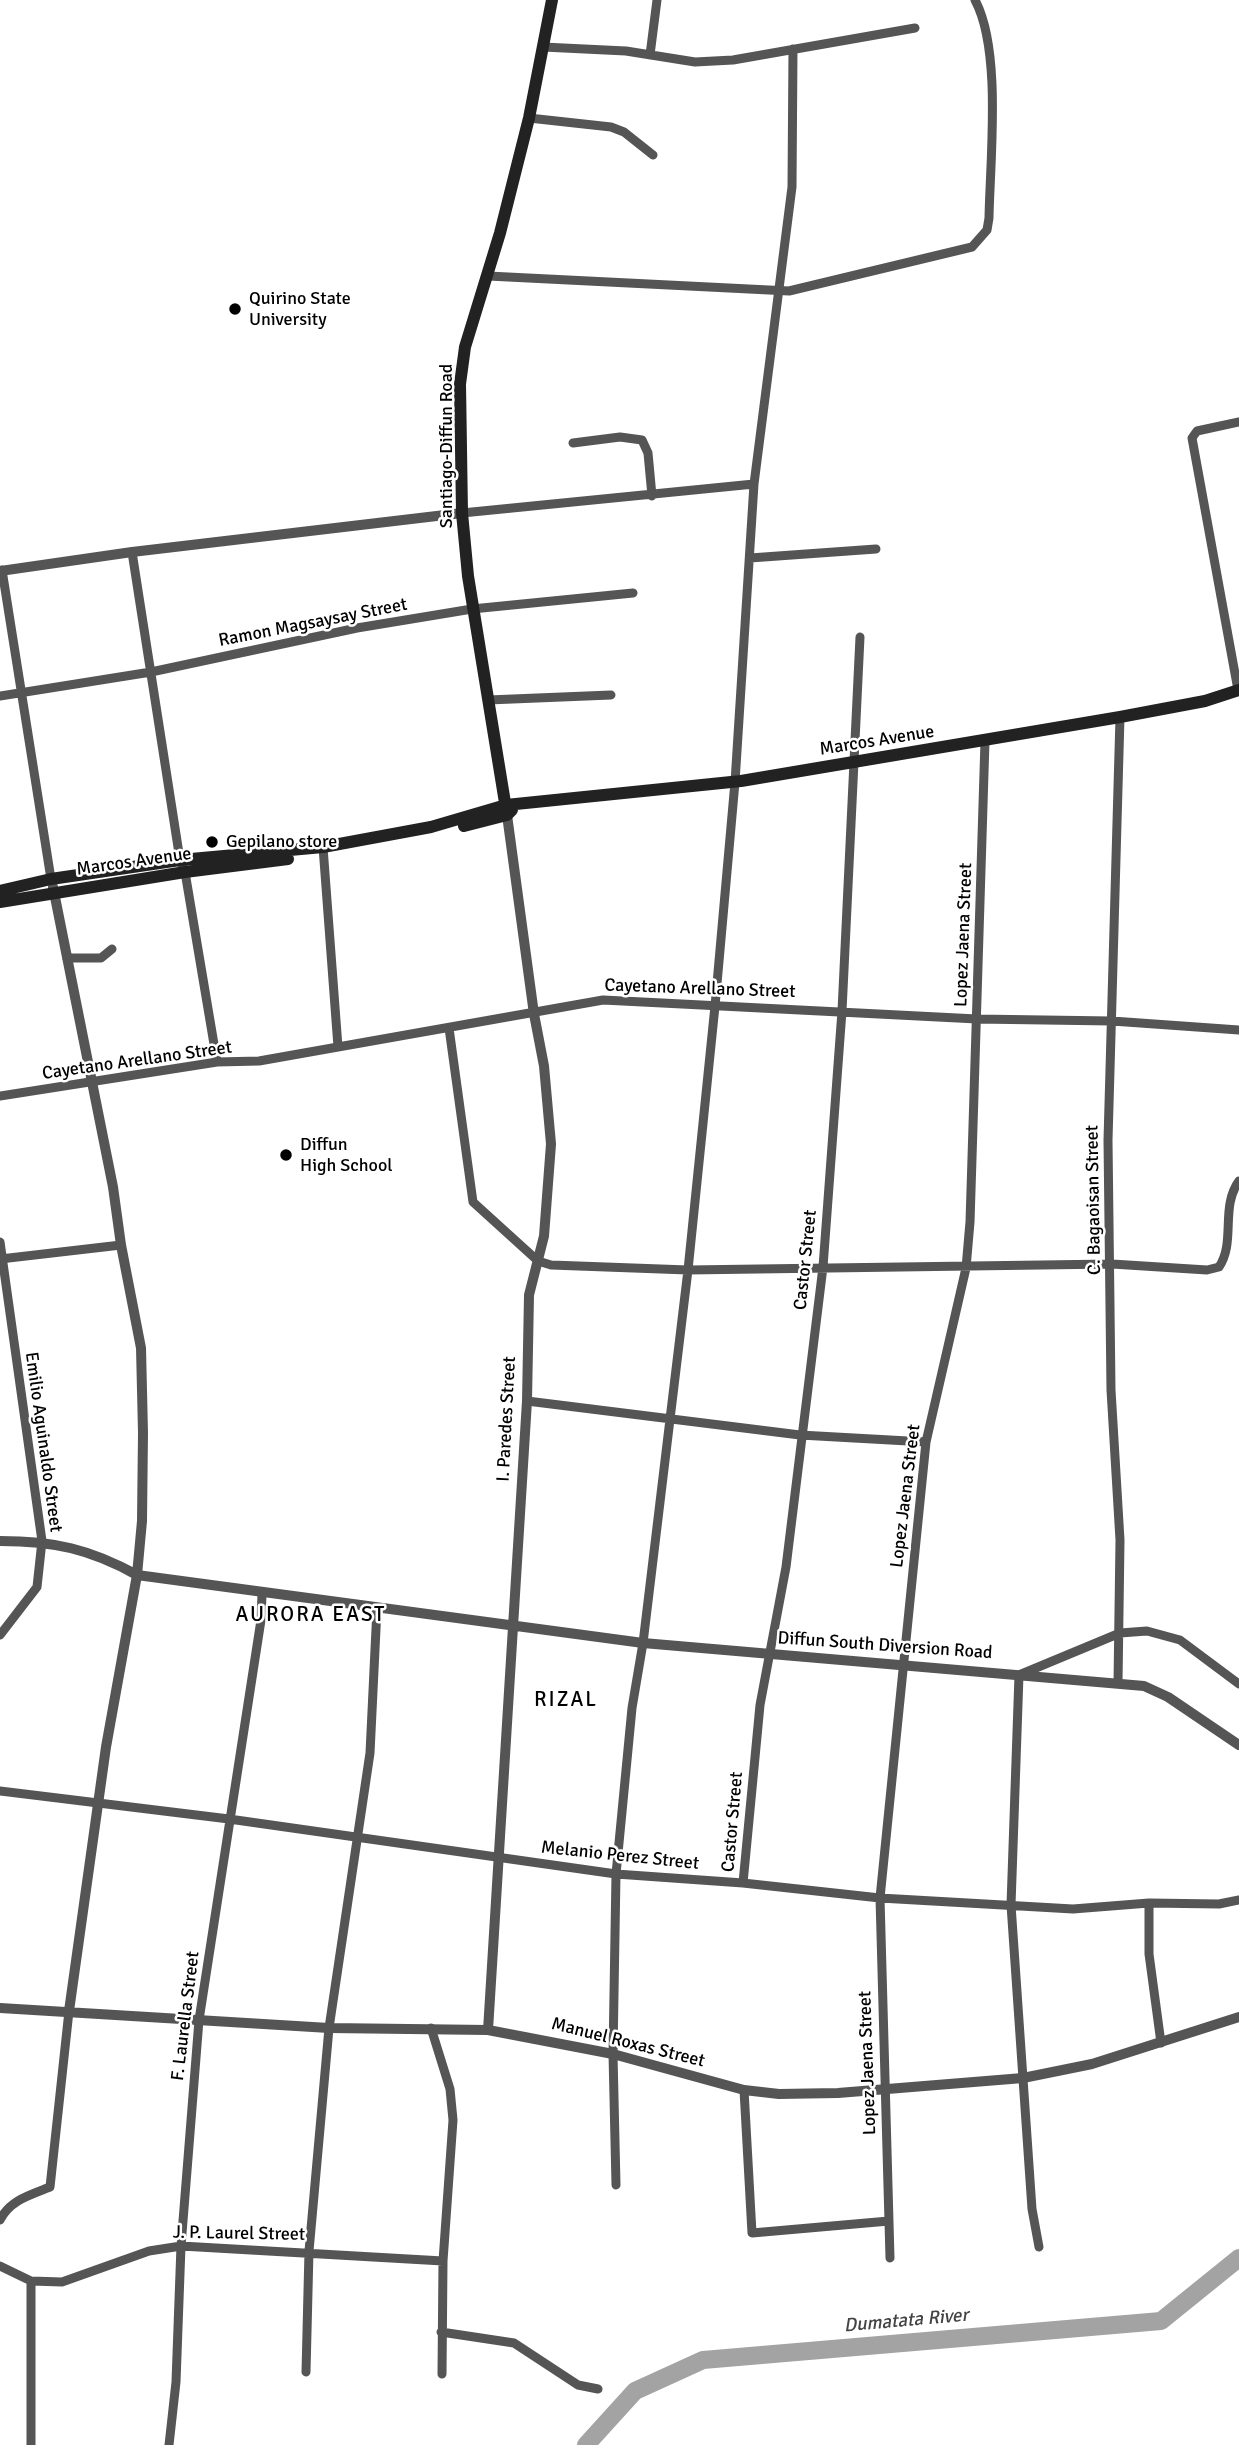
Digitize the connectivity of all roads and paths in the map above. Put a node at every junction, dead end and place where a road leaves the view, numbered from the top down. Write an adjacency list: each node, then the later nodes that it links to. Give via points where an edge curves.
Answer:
1 (552, 0): 5 (main road, Santiago-Diffun Road)
2 (657, 0): 7 (street)
3 (975, 0): 11 (street, via 989,42 989,218 982,240 928,259)
4 (915, 28): 6 (street)
5 (543, 47): 7 (street); 8 (main road, Santiago-Diffun Road)
6 (793, 49): 7 (street, via 695,62); 11 (street, via 792,187)
7 (650, 55)
8 (529, 118): 9 (street, via 611,127); 10 (main road, Santiago-Diffun Road)
9 (653, 155)
10 (488, 276): 11 (street); 16 (main road, Santiago-Diffun Road, via 465,347 460,384)
11 (777, 290): 14 (street)
12 (1239, 422): 25 (street, via 1197,431 1192,439)
13 (573, 443): 15 (street, via 620,437 642,440 648,453)
14 (754, 484): 15 (street); 19 (street)
15 (652, 496): 16 (street)
16 (462, 513): 18 (street); 22 (main road, Santiago-Diffun Road)
17 (876, 549): 19 (street)
18 (132, 552): 20 (street); 24 (street)
19 (750, 558): 33 (street)
20 (1, 570): 26 (street)
21 (633, 593): 22 (street, Ramon Magsaysay Street)
22 (472, 609): 24 (street, Ramon Magsaysay Street); 29 (main road, Santiago-Diffun Road)
23 (860, 637): 32 (street, Castor Street)
24 (151, 671): 26 (street, Ramon Magsaysay Street); 36 (street)
25 (1239, 690): 30 (main road, Marcos Avenue)
26 (21, 692): 28 (street, Ramon Magsaysay Street); 37 (street)
27 (611, 695): 29 (street)
28 (0, 696)
29 (488, 700): 34 (main road, Santiago-Diffun Road)
30 (1120, 717): 31 (main road, Marcos Avenue); 46 (street, C. Bagaoisan Street)
31 (985, 741): 32 (main road, Marcos Avenue); 45 (street, Lopez Jaena Street)
32 (856, 762): 33 (main road, Marcos Avenue); 43 (street, Castor Street)
33 (735, 782): 34 (main road, Marcos Avenue); 42 (street)
34 (510, 809): 35 (main road, Marcos Avenue); 44 (street, I. Paredes Street)
35 (323, 851): 36 (main road, Marcos Avenue); 49 (street)
36 (183, 866): 37 (main road, Marcos Avenue); 50 (street)
37 (52, 886): 38 (main road, Marcos Avenue); 39 (main road, Marcos Avenue); 41 (street)
38 (0, 891)
39 (0, 902)
40 (112, 949): 41 (street, via 101,958)
41 (67, 958): 51 (street)
42 (715, 1006): 43 (street, Cayetano Arellano Street); 44 (street, Cayetano Arellano Street, via 603,1000); 61 (street)
43 (842, 1011): 45 (street, Cayetano Arellano Street); 59 (street, Castor Street)
44 (534, 1014): 47 (street, Cayetano Arellano Street); 57 (street, I. Paredes Street, via 551,1144)
45 (977, 1019): 46 (street, Cayetano Arellano Street); 60 (street, Lopez Jaena Street)
46 (1112, 1021): 48 (street, Cayetano Arellano Street); 58 (street, C. Bagaoisan Street, via 1108,1140)
47 (449, 1028): 49 (street, Cayetano Arellano Street); 57 (street, via 473,1202)
48 (1239, 1030)
49 (338, 1047): 50 (street, Cayetano Arellano Street, via 259,1061)
50 (217, 1062): 51 (street, Cayetano Arellano Street)
51 (92, 1082): 52 (street, Cayetano Arellano Street); 55 (street)
52 (0, 1096)
53 (1239, 1181): 58 (street, via 1230,1197 1225,1258 1219,1267)
54 (0, 1242): 56 (street, Emilio Aguinaldo Street)
55 (121, 1245): 56 (street); 68 (street, via 141,1348 142,1521)
56 (1, 1259): 67 (street, Emilio Aguinaldo Street)
57 (538, 1261): 61 (street); 62 (street, I. Paredes Street, via 529,1295)
58 (1112, 1264): 60 (street); 72 (street, C. Bagaoisan Street, via 1111,1390 1119,1482)
59 (823, 1267): 60 (street); 61 (street); 64 (street, Castor Street)
60 (966, 1268): 65 (street, Lopez Jaena Street)
61 (688, 1270): 63 (street)
62 (527, 1401): 63 (street); 71 (street, I. Paredes Street)
63 (669, 1417): 64 (street); 74 (street)
64 (800, 1435): 65 (street); 75 (street, Castor Street, via 786,1567)
65 (926, 1442): 76 (street, Lopez Jaena Street)
66 (0, 1541): 67 (street, Diffun South Diversion Road)
67 (41, 1541): 68 (street, Diffun South Diversion Road, via 107,1559); 73 (street, Emilio Aguinaldo Street, via 37,1587)
68 (137, 1575): 69 (street, Diffun South Diversion Road); 82 (street)
69 (262, 1594): 70 (street, Diffun South Diversion Road); 83 (street, F. Laurella Street)
70 (377, 1608): 71 (street, Diffun South Diversion Road); 84 (street, via 370,1753)
71 (512, 1628): 74 (street, Diffun South Diversion Road); 85 (street, I. Paredes Street)
72 (1120, 1633): 77 (street); 78 (street, C. Bagaoisan Street); 79 (street, via 1147,1631 1180,1640)
73 (0, 1635)
74 (643, 1643): 75 (street, Diffun South Diversion Road); 86 (street)
75 (769, 1656): 76 (street, Diffun South Diversion Road); 87 (street, Castor Street)
76 (901, 1667): 77 (street, Diffun South Diversion Road); 88 (street, Lopez Jaena Street)
77 (1019, 1675): 78 (street, Diffun South Diversion Road); 91 (street)
78 (1118, 1683): 80 (street, Diffun South Diversion Road, via 1156,1690)
79 (1239, 1684)
80 (1239, 1745)
81 (0, 1791): 82 (street, Melanio Perez Street)
82 (100, 1802): 83 (street, Melanio Perez Street); 93 (street)
83 (229, 1819): 84 (street, Melanio Perez Street); 95 (street, F. Laurella Street)
84 (357, 1837): 85 (street, Melanio Perez Street); 96 (street)
85 (499, 1858): 86 (street, Melanio Perez Street); 98 (street, I. Paredes Street)
86 (616, 1874): 87 (street, Melanio Perez Street); 100 (street)
87 (743, 1883): 88 (street, Melanio Perez Street)
88 (880, 1898): 91 (street, Melanio Perez Street); 102 (street, Lopez Jaena Street)
89 (1239, 1900): 90 (street, Melanio Perez Street)
90 (1149, 1903): 91 (street, Melanio Perez Street, via 1073,1909); 99 (street, via 1149,1955)
91 (1011, 1905): 101 (street)
92 (0, 2008): 93 (street, Manuel Roxas Street)
93 (69, 2011): 95 (street, Manuel Roxas Street); 105 (street, via 50,2187 17,2201)
94 (1239, 2017): 99 (street, Manuel Roxas Street)
95 (199, 2020): 96 (street, Manuel Roxas Street); 107 (street, F. Laurella Street)
96 (329, 2028): 97 (street, Manuel Roxas Street); 109 (street)
97 (431, 2028): 98 (street, Manuel Roxas Street); 111 (street, via 450,2089 453,2120)
98 (488, 2030): 100 (street, Manuel Roxas Street)
99 (1161, 2043): 101 (street, Manuel Roxas Street)
100 (613, 2054): 103 (street, Manuel Roxas Street); 104 (street)
101 (1023, 2078): 102 (street, Manuel Roxas Street); 108 (street)
102 (885, 2088): 103 (street, Manuel Roxas Street, via 803,2093); 106 (street, Lopez Jaena Street)
103 (744, 2090): 106 (street, via 752,2233)
104 (616, 2185)
105 (0, 2220)
106 (889, 2221): 110 (street, Lopez Jaena Street)
107 (181, 2246): 109 (street, J. P. Laurel Street); 113 (street, J. P. Laurel Street, via 149,2251 62,2282); 119 (street, F. Laurella Street)
108 (1039, 2246)
109 (309, 2251): 111 (street, J. P. Laurel Street); 115 (street)
110 (890, 2258)
111 (443, 2261): 114 (street)
112 (0, 2266): 113 (street, J. P. Laurel Street)
113 (31, 2281): 118 (street)
114 (441, 2332): 116 (street); 117 (street, via 514,2343 578,2385)
115 (306, 2372)
116 (442, 2374)
117 (598, 2389)
118 (31, 2445)
119 (169, 2445)

